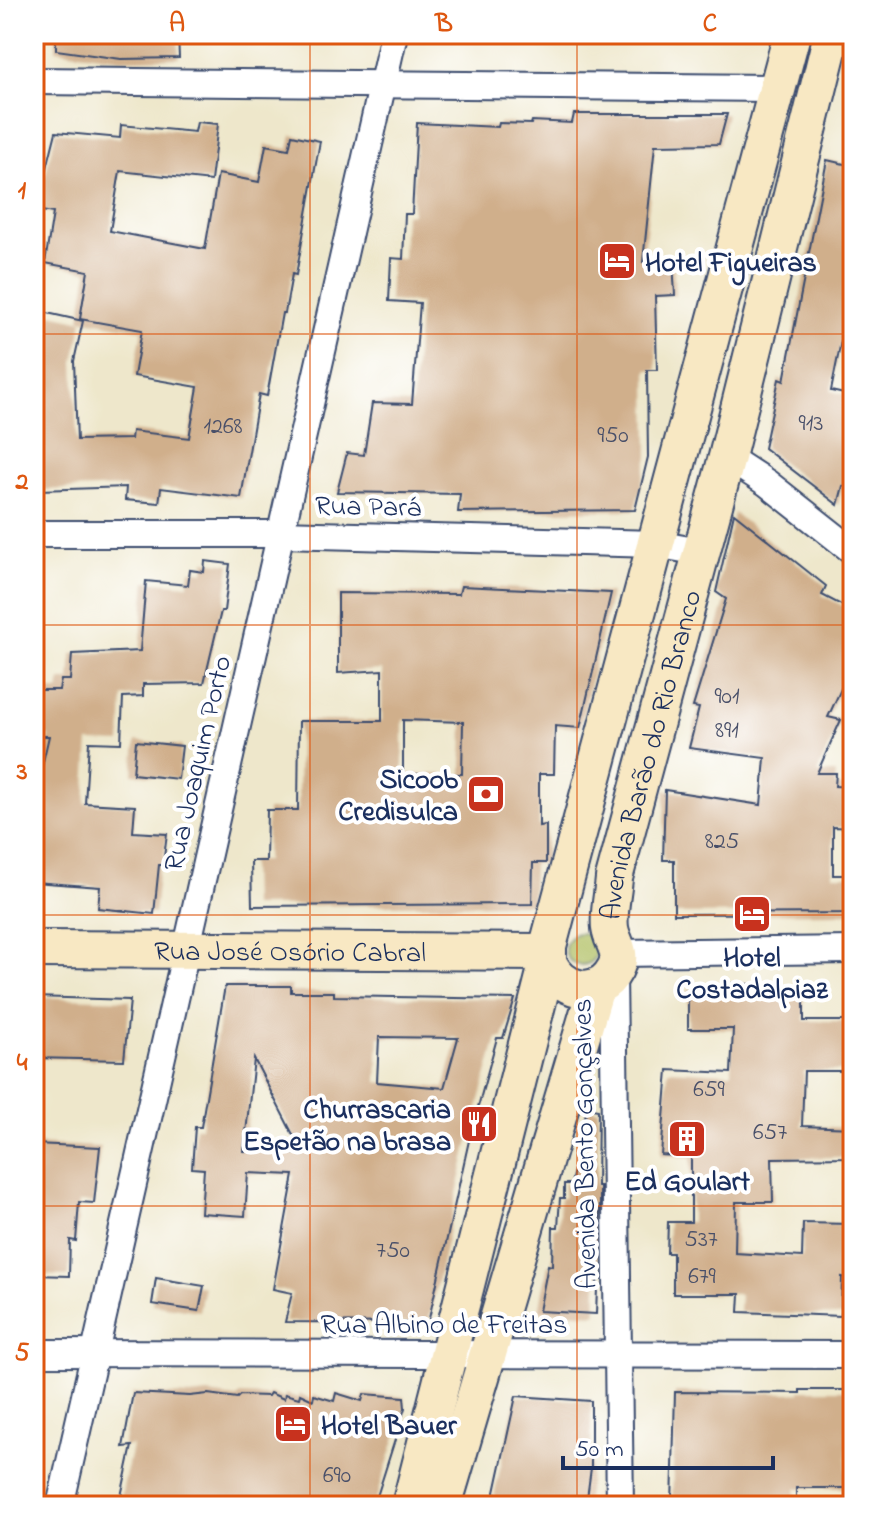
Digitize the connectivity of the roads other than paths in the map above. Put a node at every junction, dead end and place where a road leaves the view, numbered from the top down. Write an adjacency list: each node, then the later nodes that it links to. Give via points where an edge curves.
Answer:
1 (394, 34): 5 (street, Rua Joaquim Porto)
2 (792, 34): 6 (main road, Avenida Barão do Rio Branco)
3 (832, 34): 7 (main road, Avenida Barão do Rio Branco)
4 (34, 81): 5 (street)
5 (382, 85): 6 (street); 9 (street, Rua Joaquim Porto)
6 (777, 88): 10 (main road, Avenida Barão do Rio Branco)
7 (727, 457): 11 (street); 12 (main road, Avenida Barão do Rio Branco)
8 (34, 534): 9 (street, Rua Pará)
9 (280, 534): 10 (street, Rua Pará); 14 (street, Rua Joaquim Porto)
10 (656, 544): 12 (street, Rua Pará); 16 (main road, Avenida Barão do Rio Branco)
11 (853, 551)
12 (700, 552): 17 (main road, Avenida Barão do Rio Branco, via 614,878)
13 (34, 949): 14 (main road, Rua José Osório Cabral)
14 (186, 950): 16 (main road, Rua José Osório Cabral); 19 (street, Rua Joaquim Porto)
15 (853, 950): 17 (street)
16 (549, 951): 17 (main road, via 558,979 575,989); 17 (main road, via 561,926 577,918 595,920); 20 (main road, Avenida Barão do Rio Branco)
17 (609, 961): 21 (main road, Avenida Barão do Rio Branco); 23 (street, Avenida Bento Gonçalves)
18 (34, 1353): 19 (street, Rua Albino de Freitas)
19 (95, 1353): 20 (street, Rua Albino de Freitas); 24 (street, Rua Joaquim Porto)
20 (446, 1355): 21 (street, Rua Albino de Freitas); 25 (main road, Avenida Barão do Rio Branco)
21 (488, 1355): 23 (street, Rua Albino de Freitas); 26 (main road, Avenida Barão do Rio Branco)
22 (853, 1355): 23 (street, Rua Albino de Freitas)
23 (618, 1356): 27 (street, Avenida Bento Gonçalves)
24 (60, 1506)
25 (410, 1506)
26 (443, 1506)
27 (620, 1506)

